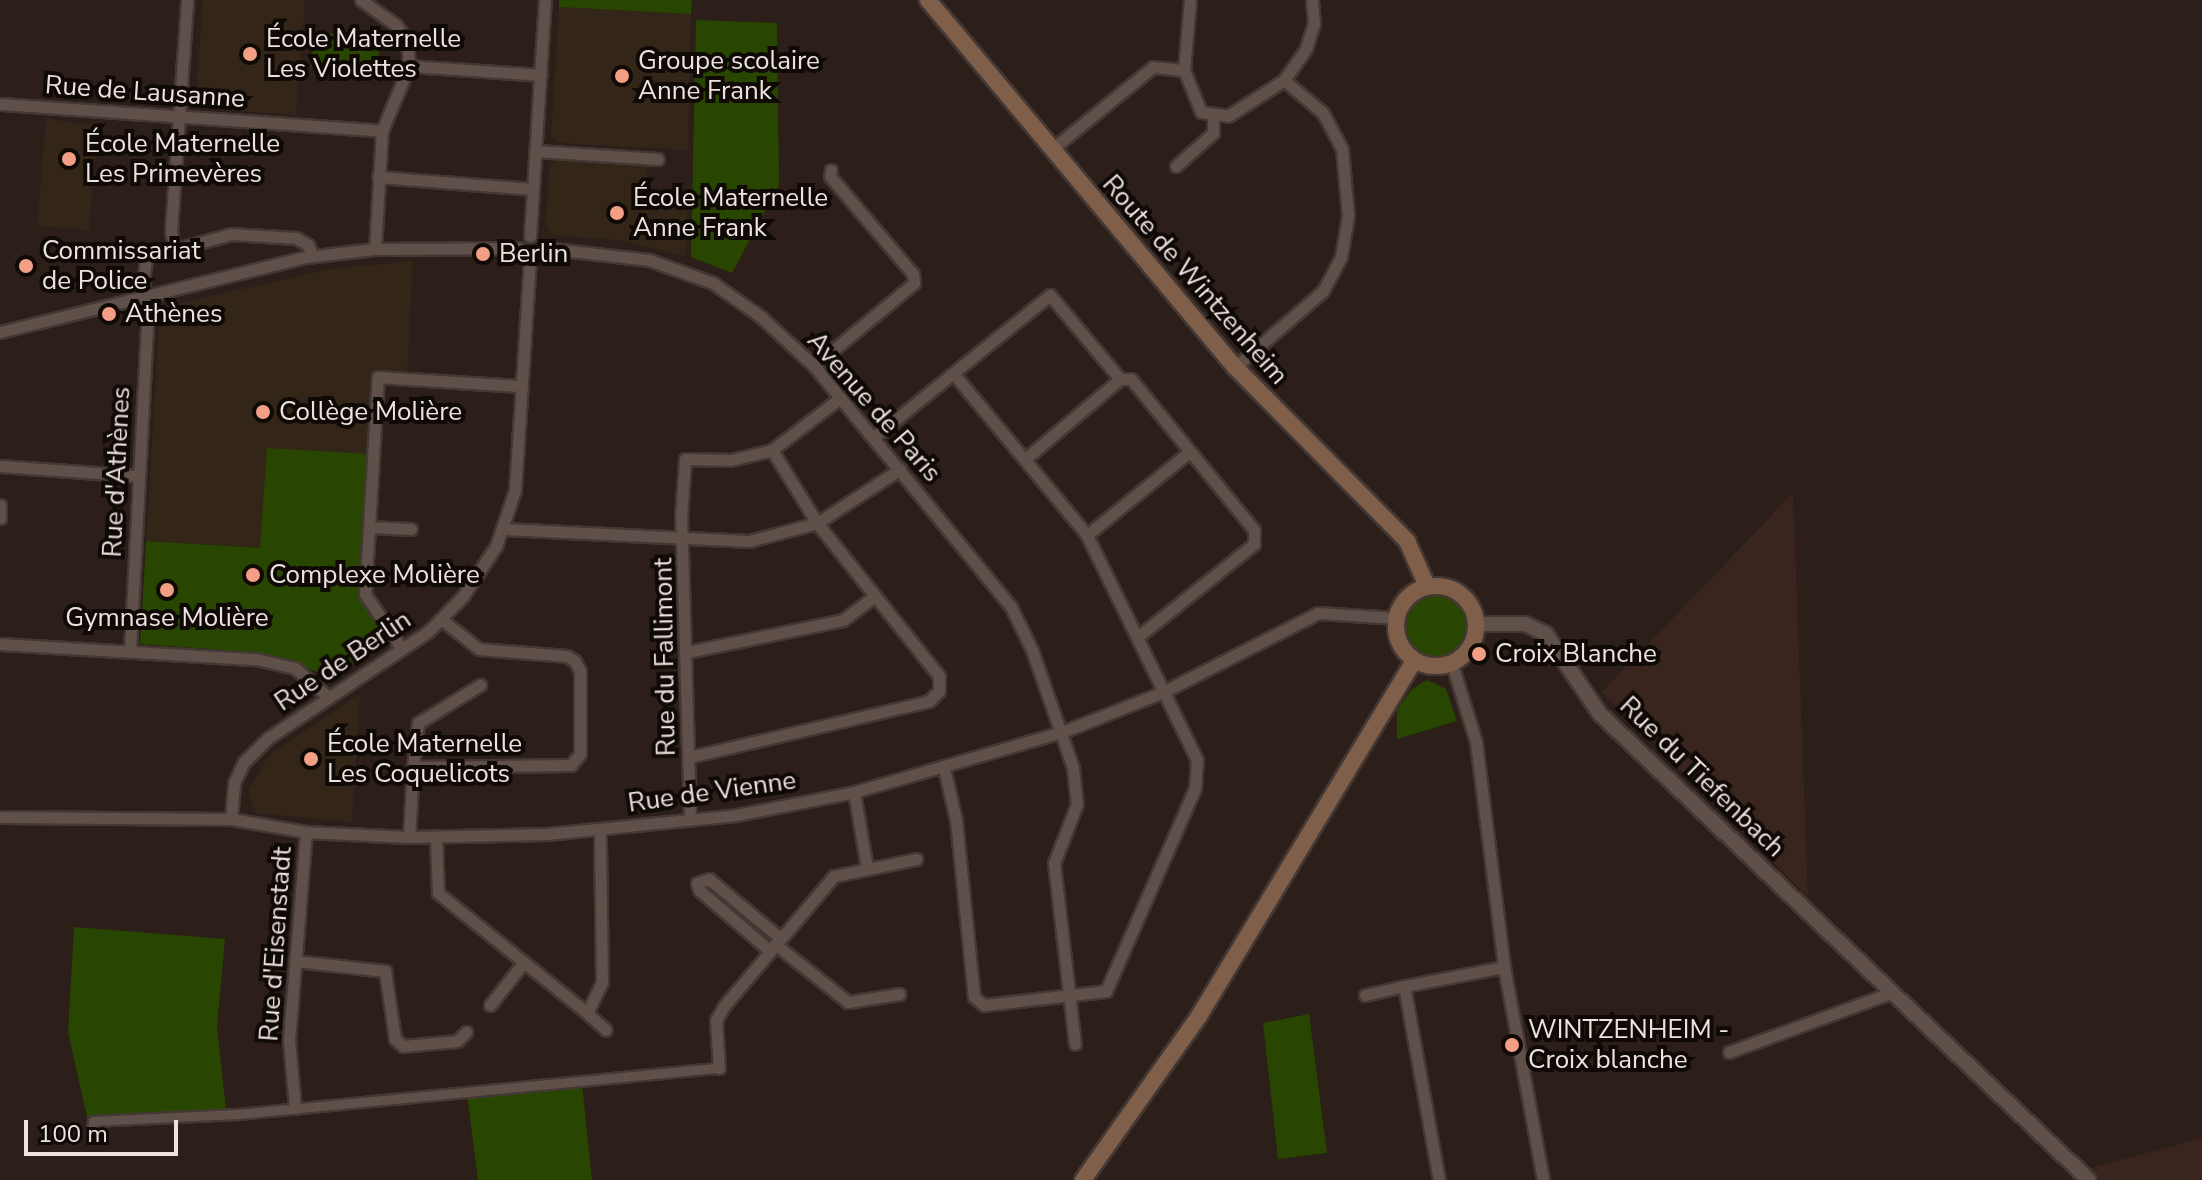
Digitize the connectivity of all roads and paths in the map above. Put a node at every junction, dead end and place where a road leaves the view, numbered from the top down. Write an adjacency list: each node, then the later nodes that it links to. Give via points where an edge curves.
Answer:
1 (187, 0): 12 (street)
2 (361, 0): 7 (street, via 396,25 407,41)
3 (545, 0): 9 (street)
4 (928, 0): 15 (main road, Route de Wintzenheim)
5 (1190, 0): 8 (street)
6 (1312, 0): 10 (street, via 1314,24 1306,48)
7 (409, 66): 9 (street); 14 (street)
8 (1184, 70): 13 (street, via 1190,96 1201,112); 15 (street, via 1153,67)
9 (541, 75): 16 (street)
10 (1284, 80): 13 (street, via 1228,116); 32 (street, via 1333,126 1344,158 1348,219 1341,257 1323,291)
11 (0, 104): 12 (street, Rue de Lausanne)
12 (178, 116): 14 (street, Rue de Lausanne); 25 (street, via 171,231)
13 (1213, 117): 18 (street, via 1213,133)
14 (382, 131): 20 (street)
15 (1052, 149): 32 (main road, Route de Wintzenheim)
16 (536, 151): 17 (street); 21 (street)
17 (658, 159)
18 (1176, 166)
19 (831, 170): 31 (street, via 830,176 913,274 914,283)
20 (378, 177): 21 (street); 26 (street)
21 (533, 189): 22 (street)
22 (530, 236): 23 (street); 24 (street, via 539,238)
23 (518, 248): 26 (street); 28 (street)
24 (544, 248): 28 (street, via 541,257); 31 (street, Avenue de Paris, via 649,260 713,283 761,317)
25 (175, 249): 27 (street, via 244,234 296,238); 29 (street, via 146,257)
26 (375, 249): 27 (street)
27 (313, 256): 29 (street)
28 (530, 261): 35 (street, Rue de Berlin)
29 (145, 295): 30 (street); 43 (street, Rue d'Athènes)
30 (0, 332)
31 (814, 366): 36 (street, Avenue de Paris)
32 (1235, 367): 52 (main road, Route de Wintzenheim, via 1407,541)
33 (953, 373): 34 (street, via 1050,295); 37 (street); 40 (street)
34 (1120, 379): 39 (street, via 1131,379); 40 (street)
35 (522, 386): 47 (street, via 378,377); 49 (street, Rue de Berlin, via 515,490)
36 (840, 398): 37 (street, Avenue de Paris); 38 (street)
37 (874, 437): 42 (street, Avenue de Paris)
38 (772, 450): 46 (street); 51 (street, Rue du Fallimont, via 731,460 685,459)
39 (1188, 453): 50 (street); 57 (street, via 1254,530 1254,544)
40 (1025, 459): 50 (street)
41 (0, 466): 43 (street)
42 (900, 469): 46 (street); 67 (street, Avenue de Paris, via 1011,607)
43 (139, 476): 60 (street, Rue d'Athènes)
44 (0, 505): 45 (street)
45 (0, 518)
46 (817, 523): 51 (street, via 749,541); 53 (street)
47 (369, 527): 48 (street); 59 (street, via 365,594)
48 (411, 529)
49 (504, 529): 51 (street); 55 (street, Rue de Berlin, via 480,574)
50 (1087, 535): 57 (street)
51 (685, 542): 61 (street, Rue du Fallimont)
52 (1427, 586): 54 (main road, via 1402,602); 56 (main road, via 1447,587 1463,596)
53 (873, 597): 61 (street, via 843,620); 68 (street, via 939,676 939,691 929,701)
54 (1396, 618): 62 (main road, via 1402,649); 65 (street, Rue de Vienne, via 1318,613)
55 (441, 619): 59 (street, Rue de Berlin); 69 (street, via 479,649 575,661 580,671 580,754 571,765)
56 (1476, 624): 63 (main road, via 1473,643); 86 (street, Rue du Tiefenbach, via 1525,624 1546,634 1600,714)
57 (1140, 635): 65 (street)
58 (0, 644): 60 (street)
59 (402, 649): 66 (street, Rue de Berlin)
60 (130, 651): 66 (street, via 256,659 295,668)
61 (687, 652): 68 (street, Rue du Fallimont)
62 (1414, 661): 63 (main road, via 1431,667); 99 (main road, via 1199,1016)
63 (1452, 664): 83 (street, via 1476,742)
64 (480, 685): 69 (street, via 418,723)
65 (1163, 692): 67 (street, Rue de Vienne); 89 (street, via 1197,760 1195,788 1106,991)
66 (328, 697): 74 (street, Rue de Berlin, via 268,738 244,762 234,783)
67 (1062, 732): 70 (street, Rue de Vienne); 89 (street, Avenue de Paris, via 1077,804 1054,863)
68 (689, 757): 73 (street, Rue du Fallimont)
69 (413, 767): 77 (street)
70 (944, 768): 71 (street, Rue de Vienne); 89 (street, via 956,820 974,997 984,1005)
71 (854, 792): 73 (street, Rue de Vienne, via 736,815); 80 (street)
72 (0, 817): 74 (street, Rue de Vienne)
73 (690, 818): 75 (street, Rue de Vienne)
74 (231, 819): 76 (street, Rue de Vienne)
75 (600, 830): 78 (street, Rue de Vienne); 91 (street, via 602,982)
76 (306, 832): 77 (street, Rue de Vienne); 82 (street, Rue d'Eisenstadt)
77 (409, 837): 78 (street, Rue de Vienne)
78 (436, 837): 84 (street, via 438,893)
79 (916, 859): 80 (street)
80 (867, 868): 81 (street, via 834,876)
81 (774, 944): 81 (street, via 709,879 701,878 699,890); 87 (street, via 848,1002); 96 (street, via 716,1020)
82 (295, 961): 93 (street, via 385,971 395,1039 403,1046 457,1041); 97 (street, Rue d'Eisenstadt, via 289,1039)
83 (1504, 962): 85 (street); 101 (street)
84 (523, 963): 90 (street); 91 (street)
85 (1404, 986): 88 (street); 100 (street)
86 (1890, 993): 95 (street); 102 (street, Rue du Tiefenbach)
87 (899, 994)
88 (1365, 995)
89 (1070, 996): 94 (street, Avenue de Paris)
90 (490, 1005)
91 (587, 1013): 92 (street)
92 (606, 1030)
93 (466, 1032)
94 (1075, 1044)
95 (1729, 1052)
96 (719, 1068): 97 (street)
97 (295, 1108): 98 (street, via 93,1121)
98 (92, 1130)
99 (1083, 1180)
100 (1439, 1180)
101 (1543, 1180)
102 (2089, 1180)

